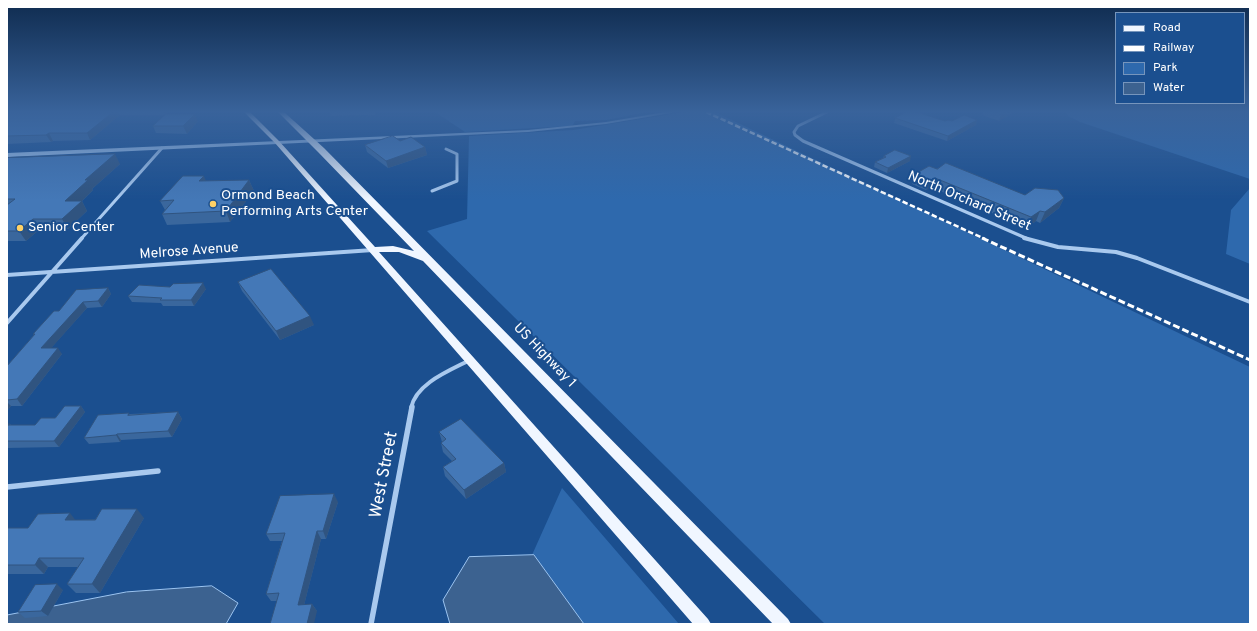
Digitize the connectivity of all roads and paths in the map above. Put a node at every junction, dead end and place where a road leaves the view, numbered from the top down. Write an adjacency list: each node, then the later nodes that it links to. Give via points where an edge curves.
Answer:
1 (296, 141): 4 (street)
2 (312, 141): 10 (main road, US Highway 1)
3 (804, 141): 13 (street, North Orchard Street, via 1020,237 1058,247 1123,254 1154,263)
4 (277, 142): 5 (street); 9 (main road)
5 (162, 148): 7 (street); 11 (street)
6 (446, 149): 8 (street, via 457,154 457,181)
7 (7, 155)
8 (432, 190)
9 (373, 250): 10 (main road, via 402,249); 11 (street, Melrose Avenue); 15 (main road)
10 (429, 260): 20 (main road, US Highway 1)
11 (51, 272): 12 (street, Melrose Avenue); 14 (street)
12 (7, 275)
13 (1250, 302)
14 (7, 323)
15 (470, 360): 18 (street, West Street, via 425,387 417,394 412,404); 19 (main road)
16 (158, 472): 17 (street)
17 (7, 487)
18 (371, 624)
19 (703, 624)
20 (783, 624)

